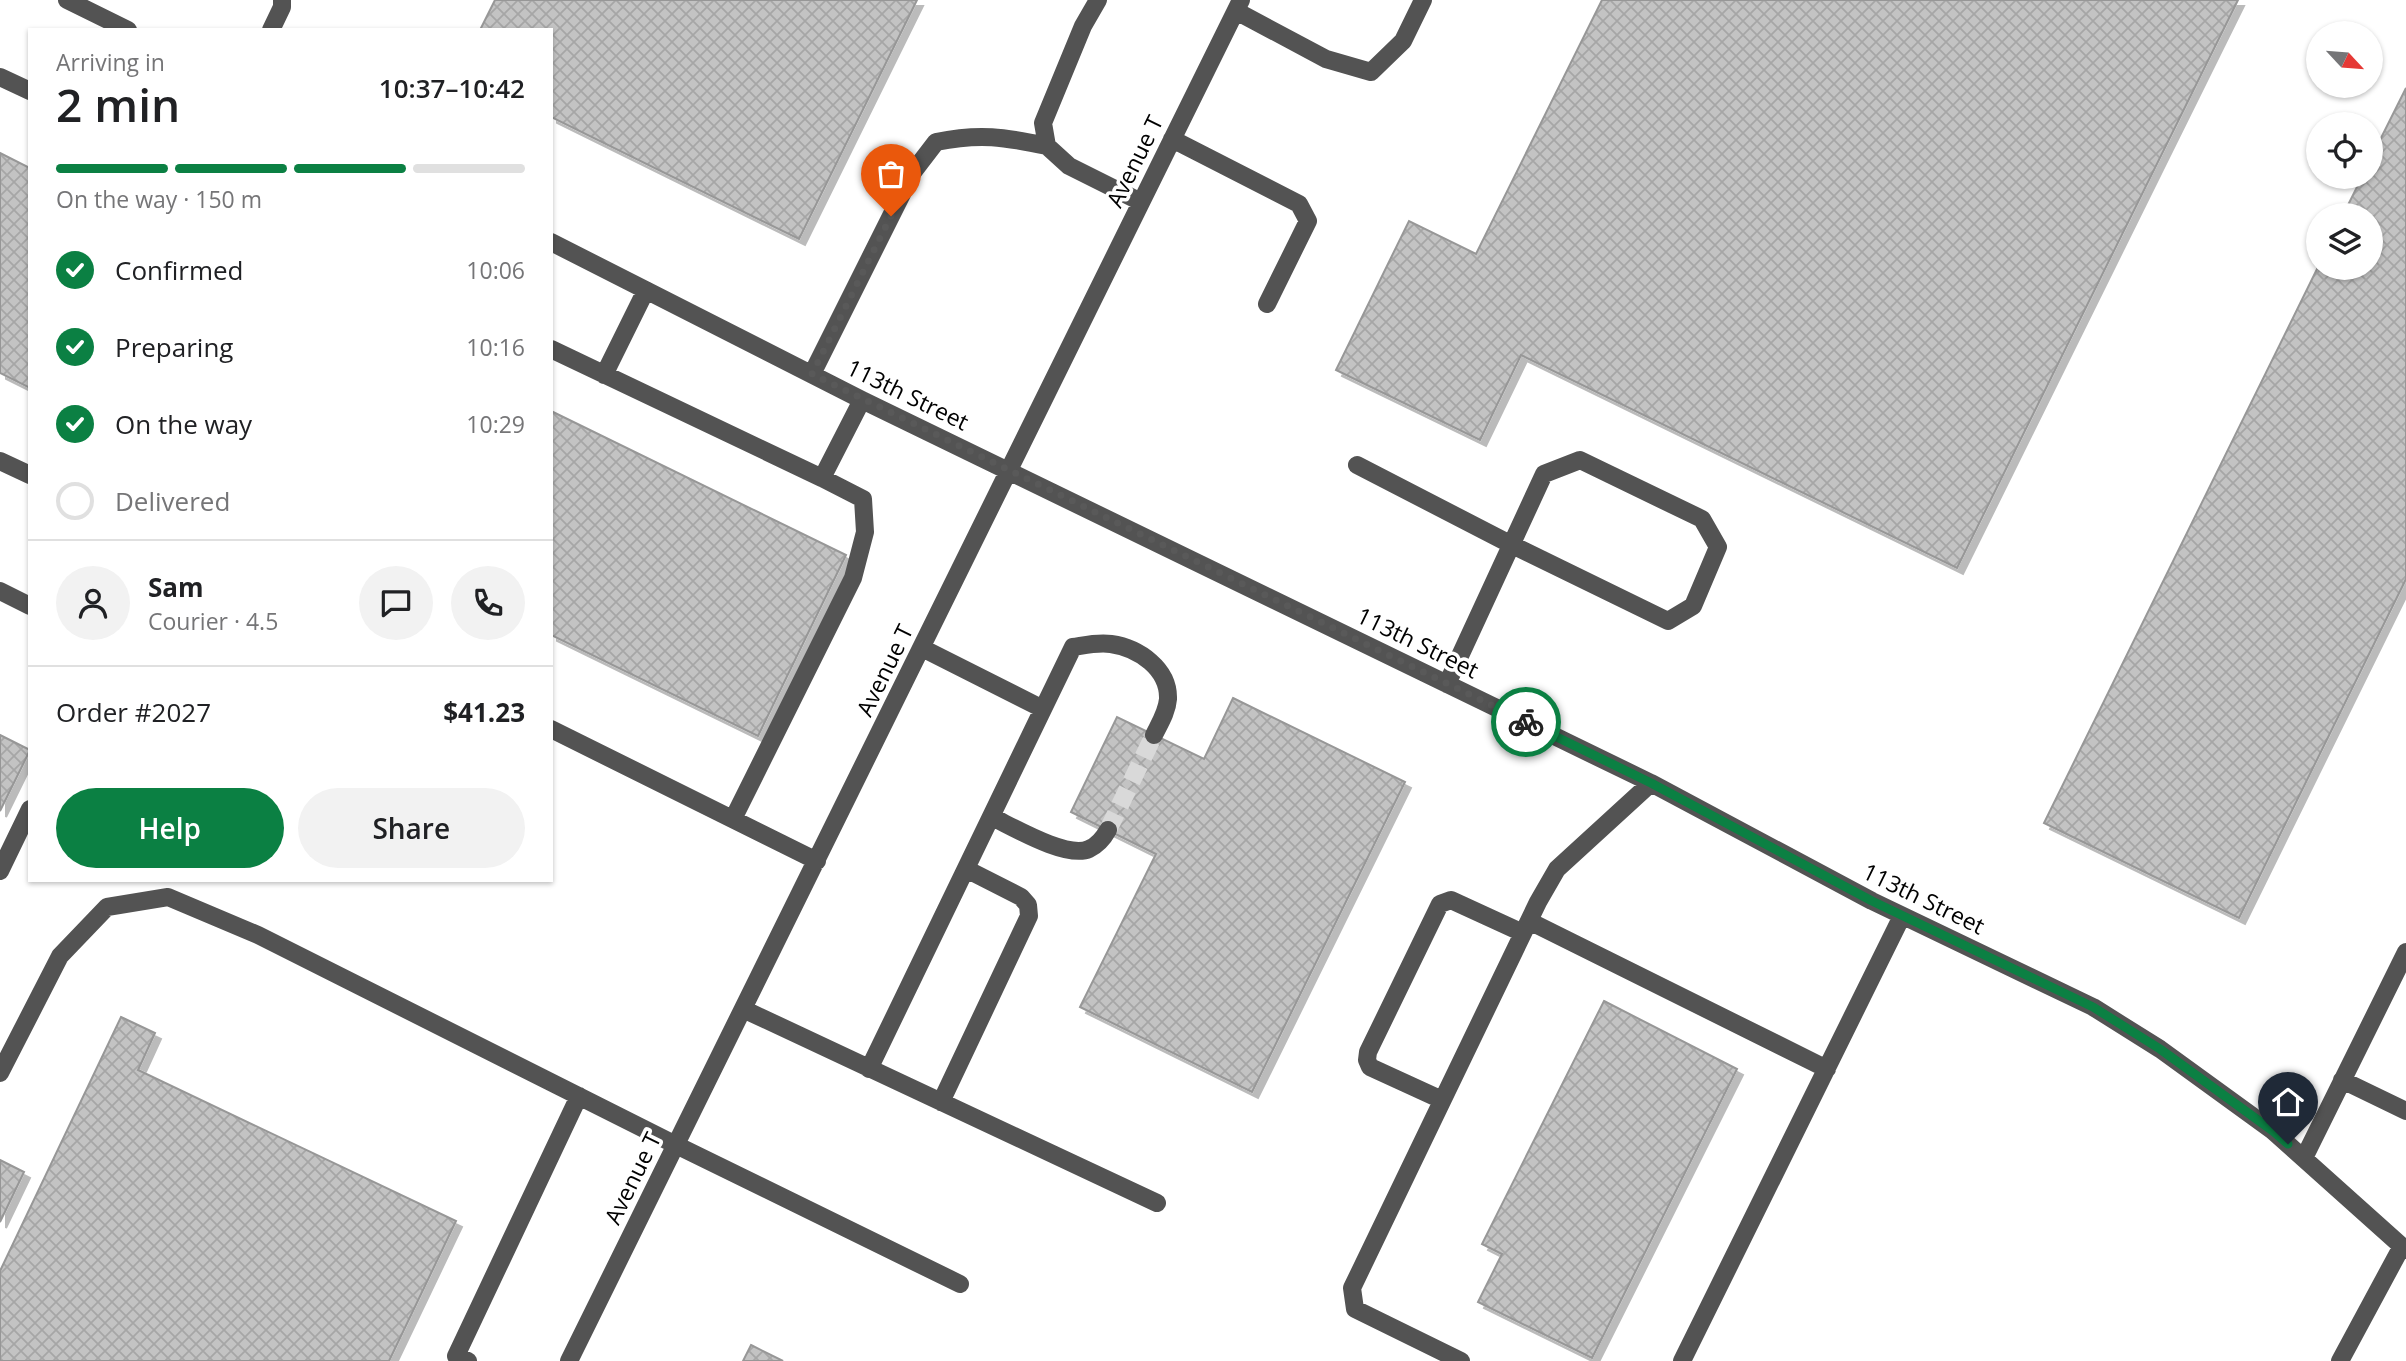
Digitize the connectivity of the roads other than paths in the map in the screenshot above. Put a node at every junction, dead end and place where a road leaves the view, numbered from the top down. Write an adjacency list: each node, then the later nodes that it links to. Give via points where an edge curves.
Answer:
1 (66, 0): 6 (street)
2 (282, 0): 7 (street)
3 (1098, 0): 11 (street, via 1043,123)
4 (1423, 0): 5 (street, via 1402,41 1371,72 1326,59)
5 (1238, 6): 10 (street, Avenue T)
6 (124, 28)
7 (272, 28)
8 (0, 77): 9 (street)
9 (28, 90)
10 (1172, 139): 12 (street, Avenue T); 15 (street, via 1299,204 1308,221)
11 (1047, 146): 12 (street, via 1069,166); 17 (street, via 993,136 936,142 913,172)
12 (1141, 202): 22 (street, Avenue T)
13 (553, 243): 14 (street, 113th Street)
14 (646, 290): 17 (street, 113th Street); 18 (street)
15 (1267, 304)
16 (553, 350): 18 (street)
17 (812, 374): 19 (street, 113th Street)
18 (604, 375): 24 (street)
19 (862, 400): 22 (street, 113th Street); 24 (street)
20 (0, 461): 23 (street)
21 (1357, 465): 25 (street)
22 (1009, 471): 28 (street, Avenue T); 29 (street, 113th Street)
23 (28, 474)
24 (822, 478): 36 (street, via 863,499 865,532 853,578)
25 (1512, 545): 25 (street, via 1544,474 1580,460 1702,519 1718,547 1693,606 1668,621); 29 (street)
26 (0, 591): 27 (street)
27 (28, 605)
28 (922, 649): 30 (street); 38 (street, Avenue T)
29 (1447, 684): 33 (street, 113th Street)
30 (1044, 709): 32 (street, via 1073,647 1111,644 1139,653 1165,679 1167,709); 35 (street)
31 (553, 730): 36 (street)
32 (1154, 734)
33 (1651, 783): 41 (street, 113th Street); 42 (street, via 1557,869)
34 (28, 813): 40 (street)
35 (992, 817): 37 (street, via 1070,851 1087,851); 39 (street)
36 (733, 819): 38 (street)
37 (1108, 830)
38 (817, 861): 44 (street, Avenue T)
39 (966, 869): 45 (street); 51 (street, via 1021,897 1030,916)
40 (0, 871)
41 (1902, 916): 46 (street); 54 (street, 113th Street, via 2093,1007 2160,1049)
42 (1526, 927): 46 (street); 50 (street); 50 (street, via 1445,900 1368,1052 1370,1067)
43 (2406, 952): 48 (street)
44 (743, 1009): 45 (street); 53 (street, Avenue T)
45 (869, 1069): 51 (street)
46 (1826, 1069): 61 (street)
47 (0, 1073): 49 (street, via 60,956 107,907 168,897 258,935)
48 (2342, 1080): 52 (street); 54 (street)
49 (579, 1096): 53 (street); 58 (street)
50 (1442, 1100): 60 (street, via 1352,1289 1355,1310)
51 (941, 1102): 55 (street)
52 (2406, 1111)
53 (676, 1145): 57 (street); 59 (street, Avenue T)
54 (2304, 1158): 56 (street, 113th Street)
55 (1157, 1203)
56 (2404, 1248): 62 (street)
57 (960, 1284)
58 (459, 1359)
59 (569, 1361)
60 (1461, 1361)
61 (1682, 1361)
62 (2340, 1361)

